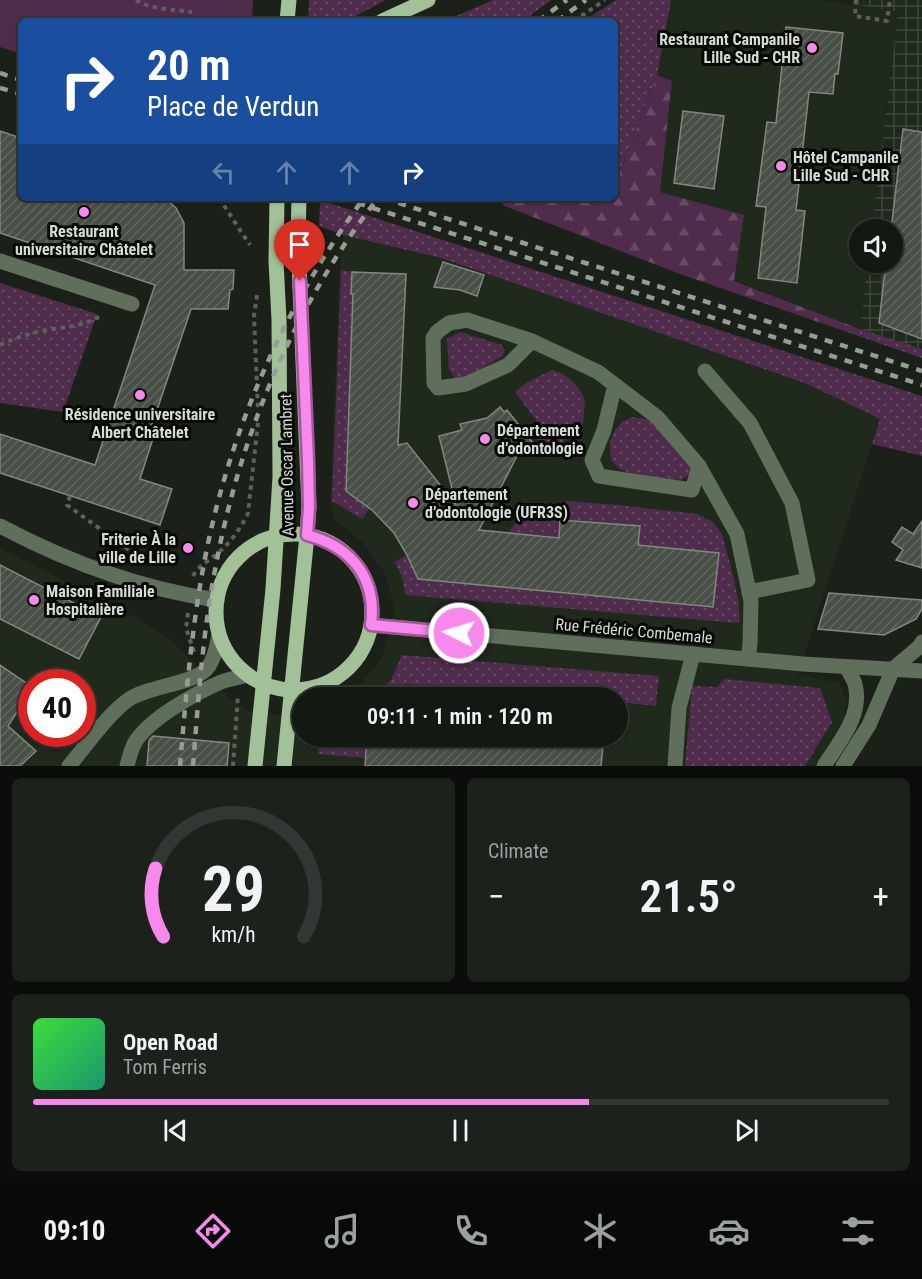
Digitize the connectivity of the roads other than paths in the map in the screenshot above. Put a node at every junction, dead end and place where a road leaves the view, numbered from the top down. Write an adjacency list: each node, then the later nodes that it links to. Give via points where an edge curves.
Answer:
1 (289, 0): 3 (main road)
2 (428, 0): 4 (main road)
3 (287, 18)
4 (389, 18)
5 (277, 201): 15 (main road, Avenue Oscar Lambret, via 281,446)
6 (299, 201): 14 (main road, Avenue Oscar Lambret)
7 (0, 261): 8 (street)
8 (127, 302)
9 (532, 341): 9 (street, via 508,365 466,384 438,388 434,383 433,338 448,323 467,320); 11 (street, via 598,372)
10 (705, 371): 16 (street, via 750,423 792,503 808,580)
11 (615, 385): 12 (street, via 657,417); 12 (street, via 592,460 599,476 692,490)
12 (699, 466): 16 (street, via 737,534)
13 (0, 526): 17 (street, via 114,576 173,593)
14 (307, 535): 15 (main road); 18 (main road, via 338,547 361,572 372,603); 28 (main road, Avenue Oscar Lambret)
15 (278, 536): 17 (main road, via 260,542 237,558 226,574); 27 (main road, Avenue Oscar Lambret)
16 (749, 592): 22 (street)
17 (217, 600): 19 (main road)
18 (371, 625): 21 (street, Rue Frédéric Combemale); 28 (main road, via 365,647 344,673 314,688)
19 (219, 635): 26 (main road, via 234,662); 29 (street, via 205,670 127,700)
20 (922, 642): 24 (street)
21 (693, 654): 22 (street, Rue Frédéric Combemale); 33 (street, via 679,708)
22 (748, 659): 23 (street, Rue Frédéric Combemale)
23 (846, 667): 24 (street, Rue Frédéric Combemale); 34 (street, via 855,682 855,714)
24 (893, 669): 25 (street, Rue Frédéric Combemale); 35 (street, via 869,725)
25 (922, 671)
26 (248, 675): 27 (main road); 30 (street, via 223,681 156,721 135,744)
27 (263, 684): 28 (main road); 31 (main road, Avenue Oscar Lambret)
28 (291, 690): 32 (main road, Avenue Oscar Lambret)
29 (69, 766)
30 (128, 766)
31 (255, 766)
32 (284, 766)
33 (675, 766)
34 (824, 766)
35 (843, 766)

